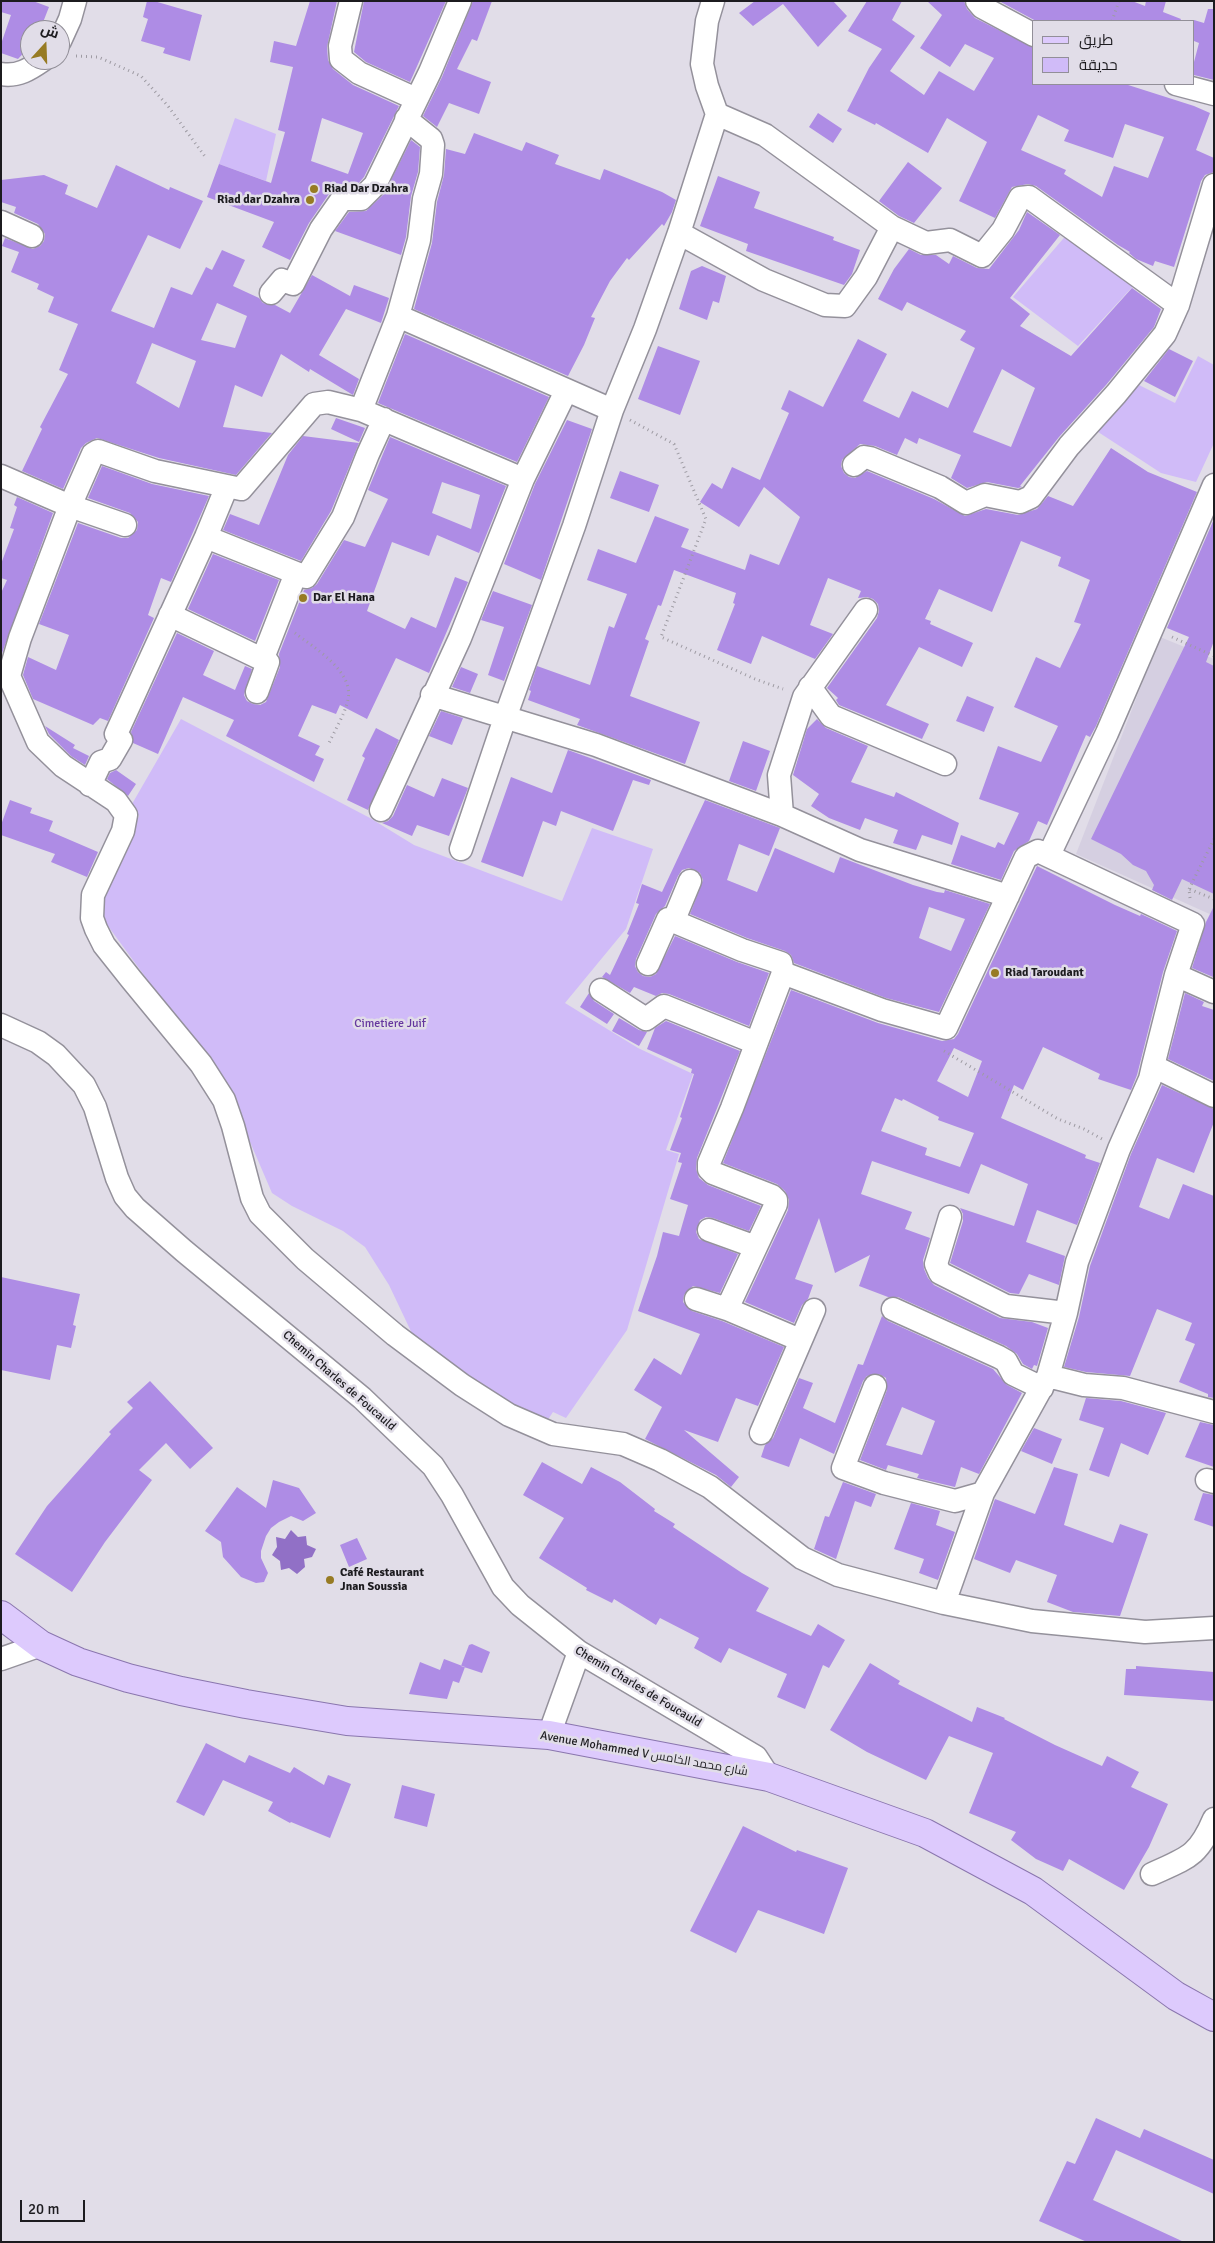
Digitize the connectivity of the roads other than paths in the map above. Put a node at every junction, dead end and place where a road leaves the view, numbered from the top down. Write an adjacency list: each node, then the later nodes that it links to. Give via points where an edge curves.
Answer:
1 (76, 1): 6 (street)
2 (351, 1): 12 (street, via 340,46 341,59 359,73)
3 (460, 1): 12 (street)
4 (713, 1): 13 (street, via 702,64)
5 (977, 1): 7 (street, via 982,7)
6 (70, 20)
7 (1032, 34)
8 (27, 70): 9 (street)
9 (1, 74)
10 (1180, 85): 11 (street)
11 (1214, 94)
12 (416, 99): 14 (street)
13 (717, 114): 17 (street, via 765,135); 18 (street)
14 (406, 119): 20 (street, via 371,191 361,199 342,199 317,237 293,284 282,280); 22 (street, via 431,139 433,155 419,240)
15 (1214, 186): 21 (street)
16 (1, 222): 19 (street)
17 (892, 227): 18 (street, via 866,277 846,306 825,305 764,280); 21 (street, via 926,243 950,240 982,256 1024,196)
18 (679, 233): 25 (street)
19 (32, 236)
20 (271, 293)
21 (1178, 305): 27 (street, via 1165,334 1069,446 1031,498 1020,502 985,495 966,503 940,487 870,458 864,457)
22 (398, 316): 23 (street); 24 (street)
23 (566, 391): 25 (street); 29 (street)
24 (361, 410): 26 (street); 31 (street, via 328,402 314,404 241,489)
25 (612, 410): 44 (street)
26 (384, 420): 29 (street); 35 (street, via 344,517 306,578)
27 (854, 465)
28 (1, 476): 32 (street)
29 (523, 479): 42 (street, via 460,638)
30 (1214, 485): 50 (street, via 1107,733)
31 (227, 486): 32 (street, via 155,471 98,451 93,454); 34 (street)
32 (70, 506): 33 (street); 38 (street)
33 (126, 525)
34 (206, 537): 35 (street); 37 (street)
35 (296, 573): 39 (street)
36 (866, 610): 41 (street)
37 (170, 615): 39 (street); 46 (street, via 116,734 121,740 110,759 101,762)
38 (11, 636): 43 (street)
39 (263, 658): 40 (street, via 268,662)
40 (257, 692)
41 (807, 692): 45 (street, via 831,716); 48 (street, via 779,775)
42 (432, 696): 44 (street); 47 (street)
43 (10, 698): 46 (street, via 38,742 63,766)
44 (505, 718): 48 (street, via 596,745); 49 (street)
45 (945, 764)
46 (90, 785): 77 (street, via 116,801 126,815 123,831 93,895 92,918 96,930 104,945 224,1100 252,1198 260,1214 305,1259 395,1335 509,1415 553,1434 623,1444 710,1487 802,1558 838,1575)
47 (381, 810)
48 (782, 815): 52 (street, via 860,850)
49 (462, 849)
50 (1048, 855): 52 (street, via 1038,851 1026,857); 56 (street, via 1193,924)
51 (690, 881): 53 (street)
52 (1008, 896): 55 (street, via 946,1028 882,1010)
53 (673, 922): 54 (street, via 668,919); 55 (street, via 782,963)
54 (648, 964)
55 (783, 973): 60 (street)
56 (1176, 975): 58 (street); 61 (street)
57 (601, 990): 60 (street, via 646,1019 664,1006)
58 (1214, 992)
59 (1, 1025): 81 (street, Chemin Charles de Foucauld, via 38,1042 56,1055 84,1085 95,1107 117,1178 134,1208 362,1398 427,1461 452,1495 503,1587 520,1605)
60 (756, 1043): 65 (street, via 709,1169 776,1200)
61 (1153, 1066): 62 (street); 70 (street, via 1077,1262)
62 (1214, 1096)
63 (950, 1217): 70 (street, via 936,1264 940,1273 1006,1306)
64 (710, 1230): 65 (street)
65 (756, 1247): 67 (street)
66 (696, 1299): 67 (street)
67 (728, 1309): 71 (street)
68 (893, 1309): 72 (street, via 999,1357 1006,1361 1013,1374)
69 (814, 1310): 71 (street)
70 (1066, 1313): 72 (street)
71 (800, 1340): 75 (street)
72 (1045, 1382): 74 (street, via 1123,1388); 76 (street)
73 (875, 1386): 76 (street, via 843,1468 884,1483 956,1501)
74 (1214, 1412)
75 (761, 1433)
76 (983, 1492): 77 (street)
77 (944, 1603): 79 (street, via 1032,1621 1145,1632)
78 (1, 1615): 80 (main road, Avenue Mohammed V شارع محمد الخامس)
79 (1214, 1628)
80 (41, 1645): 82 (street); 83 (main road, Avenue Mohammed V شارع محمد الخامس, via 78,1662 128,1678 246,1704 347,1721)
81 (579, 1652): 83 (street); 84 (street, Chemin Charles de Foucauld, via 756,1757)
82 (1, 1659)
83 (549, 1735): 84 (main road, Avenue Mohammed V شارع محمد الخامس)
84 (768, 1777): 87 (main road, Avenue Mohammed V شارع محمد الخامس, via 925,1833 1033,1891 1176,1996)
85 (1214, 1819): 86 (street, via 1196,1851)
86 (1152, 1874)
87 (1214, 2017)

